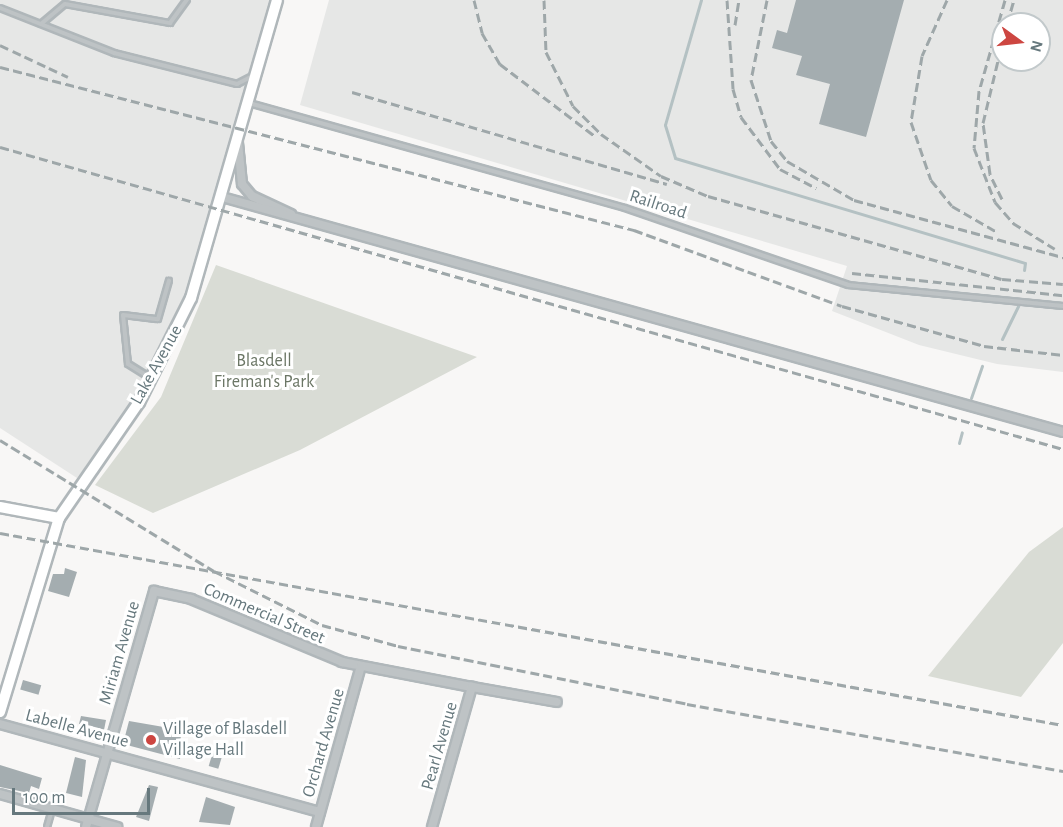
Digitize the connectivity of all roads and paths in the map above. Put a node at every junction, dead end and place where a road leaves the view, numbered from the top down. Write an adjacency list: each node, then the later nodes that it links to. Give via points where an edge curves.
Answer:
1 (94, 0): 5 (lane)
2 (187, 0): 5 (lane, via 170,23)
3 (277, 0): 7 (street, Lake Avenue)
4 (0, 8): 6 (lane)
5 (92, 8): 6 (lane, via 65,4)
6 (41, 24): 7 (lane, via 114,53 237,84)
7 (256, 75): 8 (street, Lake Avenue)
8 (248, 103): 9 (street, Lake Avenue); 13 (lane, Railroad, via 625,208 848,285)
9 (238, 141): 10 (street, Lake Avenue); 11 (street, via 242,184 252,196)
10 (222, 197): 11 (street); 14 (street, Lake Avenue, via 191,298)
11 (291, 214): 15 (street)
12 (169, 281): 14 (lane, via 158,319 123,315 128,364)
13 (1063, 306)
14 (152, 379): 17 (street, Lake Avenue)
15 (1063, 432)
16 (0, 507): 17 (street)
17 (59, 518): 22 (street, Lake Avenue)
18 (154, 591): 19 (street, Commercial Street, via 191,599 306,651); 24 (street, Miriam Avenue)
19 (361, 666): 20 (street, Commercial Street); 27 (street, Orchard Avenue)
20 (472, 687): 21 (street, Pearl Avenue); 32 (street, Pearl Avenue)
21 (557, 702)
22 (0, 712)
23 (0, 724): 24 (street, Labelle Avenue)
24 (107, 753): 27 (street, Labelle Avenue); 28 (street, Miriam Avenue)
25 (0, 794): 26 (street)
26 (52, 809): 28 (street); 29 (lane)
27 (320, 812): 31 (street, Orchard Avenue)
28 (87, 823): 30 (street)
29 (47, 827)
30 (117, 827)
31 (316, 827)
32 (432, 827)

